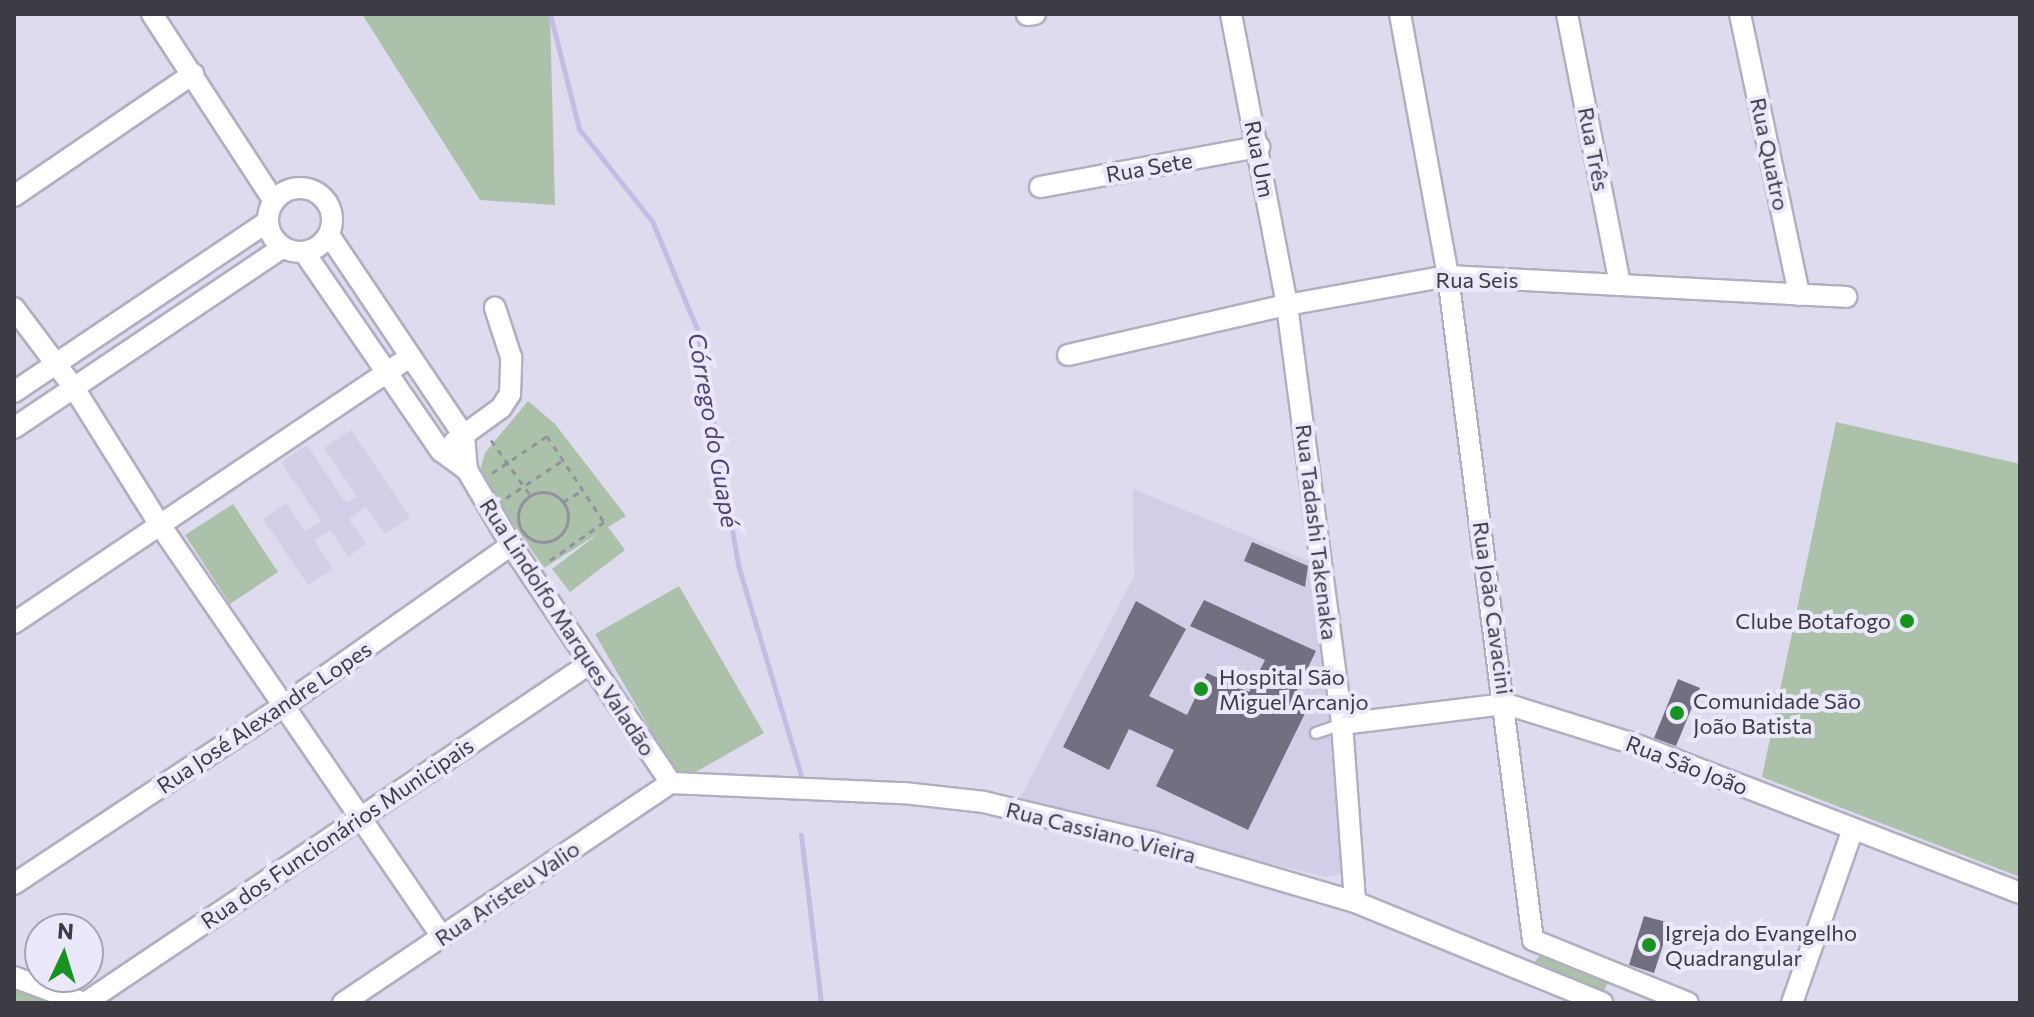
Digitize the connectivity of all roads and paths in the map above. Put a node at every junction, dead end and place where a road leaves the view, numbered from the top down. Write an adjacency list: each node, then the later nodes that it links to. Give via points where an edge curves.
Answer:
1 (152, 14): 6 (street)
2 (1231, 14): 7 (street, Rua Um)
3 (1400, 14): 14 (street, Rua João Cavacini)
4 (1567, 14): 15 (street, Rua Três)
5 (1740, 14): 16 (street, Rua Quatro)
6 (193, 74): 9 (street); 10 (street)
7 (1259, 147): 8 (street, Rua Sete); 18 (street, Rua Um)
8 (1040, 187)
9 (14, 196)
10 (271, 211): 11 (street, via 291,189 321,195 332,214); 12 (street); 23 (street)
11 (329, 235): 13 (street); 22 (street)
12 (283, 247): 13 (street); 25 (street)
13 (304, 252): 24 (street, Rua Lindolfo Marques Valadão)
14 (1448, 276): 15 (street, Rua Seis); 18 (street, Rua Seis); 46 (street, Rua João Cavacini)
15 (1620, 284): 16 (street, Rua Seis)
16 (1799, 295): 17 (street, Rua Seis)
17 (1846, 297)
18 (1287, 305): 21 (street, Rua Seis); 48 (street, Rua Tadashi Takenaka)
19 (14, 308): 23 (street)
20 (495, 308): 28 (street, via 511,357 510,394)
21 (1068, 355)
22 (408, 358): 24 (street); 28 (street)
23 (55, 362): 25 (street); 26 (street)
24 (386, 374): 29 (street, Rua Lindolfo Marques Valadão); 41 (street)
25 (74, 388): 27 (street); 41 (street)
26 (14, 392)
27 (14, 428)
28 (472, 430): 29 (street); 31 (path); 32 (street, Rua Lindolfo Marques Valadão)
29 (441, 451): 32 (street, Rua Lindolfo Marques Valadão)
30 (563, 460): 31 (path, via 547,436); 34 (path); 35 (path)
31 (507, 463): 33 (path); 34 (path)
32 (467, 470): 42 (street, Rua Lindolfo Marques Valadão)
33 (489, 479)
34 (524, 486): 37 (path); 38 (path)
35 (583, 490): 39 (path); 43 (path, via 604,522)
36 (495, 492): 38 (path)
37 (531, 496): 39 (path, via 552,494); 40 (path, via 519,511)
38 (502, 500): 40 (path)
39 (563, 502): 40 (path, via 569,520 556,540 531,539)
40 (519, 523)
41 (160, 525): 44 (street); 47 (street)
42 (511, 545): 43 (street, Rua Lindolfo Marques Valadão); 47 (street, Rua José Alexandre Lopes)
43 (530, 574): 45 (street, Rua Lindolfo Marques Valadão)
44 (14, 623)
45 (589, 664): 50 (street, Rua Lindolfo Marques Valadão); 51 (street, Rua dos Funcionários Municipais)
46 (1506, 704): 48 (street, Rua São João); 52 (street, Rua São João, via 1634,744); 57 (street, Rua João Cavacini)
47 (283, 706): 51 (street); 53 (street, Rua José Alexandre Lopes)
48 (1342, 724): 49 (lane); 55 (street, Rua Tadashi Takenaka)
49 (1316, 733)
50 (671, 783): 55 (street, Rua Cassiano Vieira, via 984,802 1151,842); 56 (street, Rua Aristeu Valio)
51 (357, 818): 56 (street); 61 (street, Rua dos Funcionários Municipais)
52 (1853, 829): 54 (street, Rua São João); 66 (street)
53 (14, 884)
54 (2020, 893)
55 (1355, 902): 58 (street, Rua Cassiano Vieira)
56 (441, 936): 62 (street, Rua Aristeu Valio)
57 (1533, 940): 58 (street); 60 (street)
58 (1512, 967): 63 (street, Rua Cassiano Vieira)
59 (14, 977): 61 (street)
60 (1624, 977): 64 (street); 65 (street)
61 (84, 1003)
62 (343, 1003)
63 (1602, 1003)
64 (1611, 1003)
65 (1688, 1003)
66 (1792, 1003)

